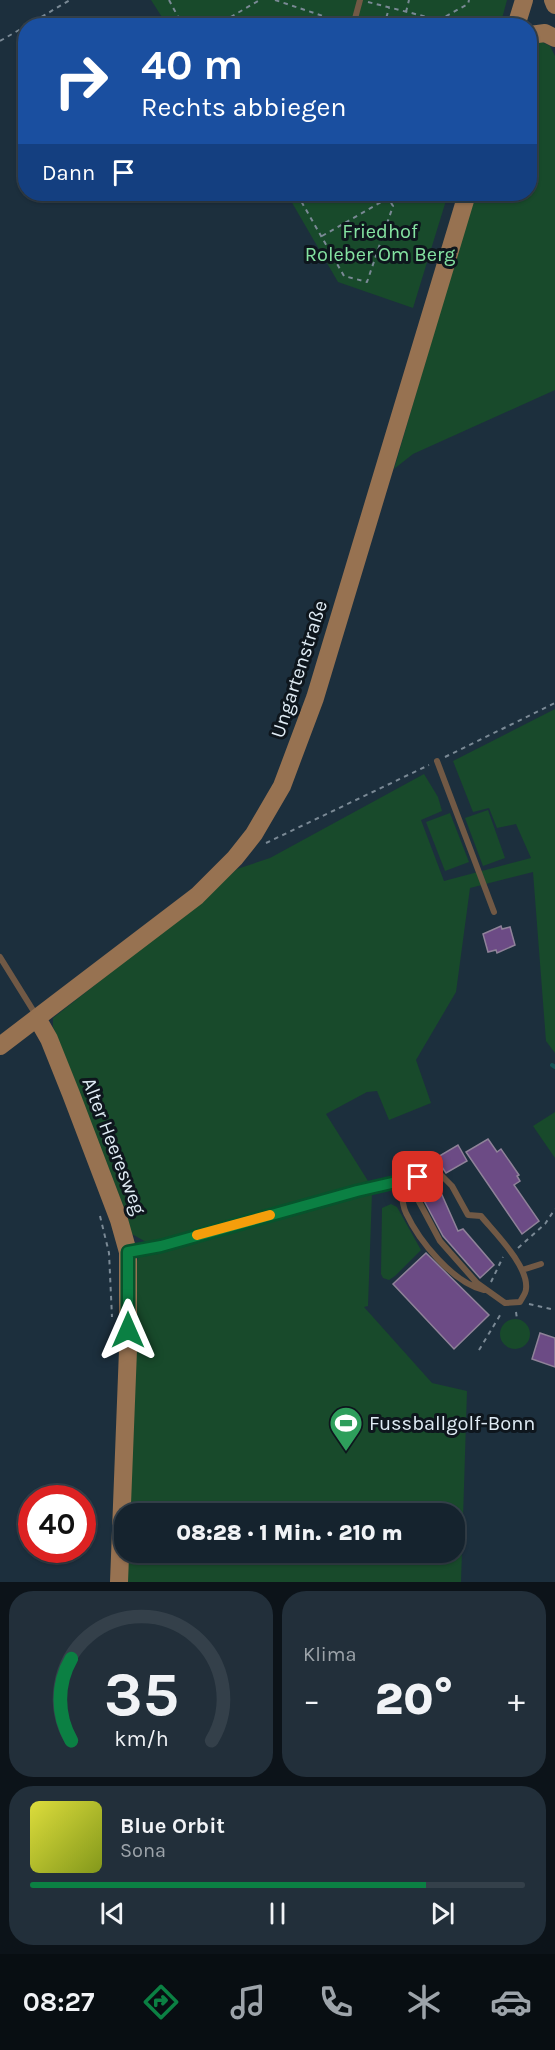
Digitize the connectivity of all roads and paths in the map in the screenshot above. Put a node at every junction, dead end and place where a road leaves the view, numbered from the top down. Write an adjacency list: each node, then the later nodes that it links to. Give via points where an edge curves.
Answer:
1 (70, 0): 13 (path)
2 (169, 0): 14 (path)
3 (260, 0): 15 (path)
4 (275, 0): 16 (path)
5 (360, 0): 11 (path); 17 (lane)
6 (409, 0): 12 (path)
7 (469, 0): 20 (path)
8 (524, 0): 21 (street)
9 (553, 0): 10 (street)
10 (555, 5)
11 (389, 8): 12 (path); 18 (path)
12 (406, 12): 19 (path)
13 (40, 18)
14 (179, 18)
15 (229, 18)
16 (331, 18)
17 (352, 18)
18 (386, 18)
19 (428, 18)
20 (443, 18)
21 (518, 18)
22 (18, 30): 25 (path)
23 (537, 34): 24 (street)
24 (555, 38)
25 (0, 40)
26 (301, 201): 30 (path)
27 (383, 201): 30 (path)
28 (390, 201): 30 (path, via 393,206 368,282 344,276)
29 (465, 201): 36 (street, Ungartenstraße, via 315,698 282,786 254,834 197,896)
30 (322, 236)
31 (555, 703): 32 (path)
32 (437, 761): 33 (path); 34 (lane)
33 (256, 848)
34 (494, 912)
35 (0, 957): 36 (lane)
36 (37, 1018): 37 (street, Ungartenstraße); 42 (street, Alter Heeresweg, via 49,1039)
37 (0, 1046)
38 (404, 1179): 41 (lane, via 437,1171 452,1186 468,1215 481,1216); 42 (lane); 46 (lane, via 440,1241); 46 (lane, via 405,1212 426,1245 464,1284)
39 (555, 1209): 43 (path, via 545,1224)
40 (100, 1212): 50 (path, via 108,1253)
41 (505, 1246): 43 (lane); 46 (path, via 496,1275)
42 (128, 1252): 52 (street, Alter Heeresweg)
43 (512, 1252): 45 (lane)
44 (540, 1264): 45 (lane)
45 (522, 1270): 47 (lane, via 527,1288)
46 (484, 1290): 48 (lane)
47 (520, 1302): 48 (lane); 49 (path)
48 (505, 1303): 51 (path)
49 (555, 1310)
50 (112, 1327)
51 (479, 1350)
52 (119, 1582)

